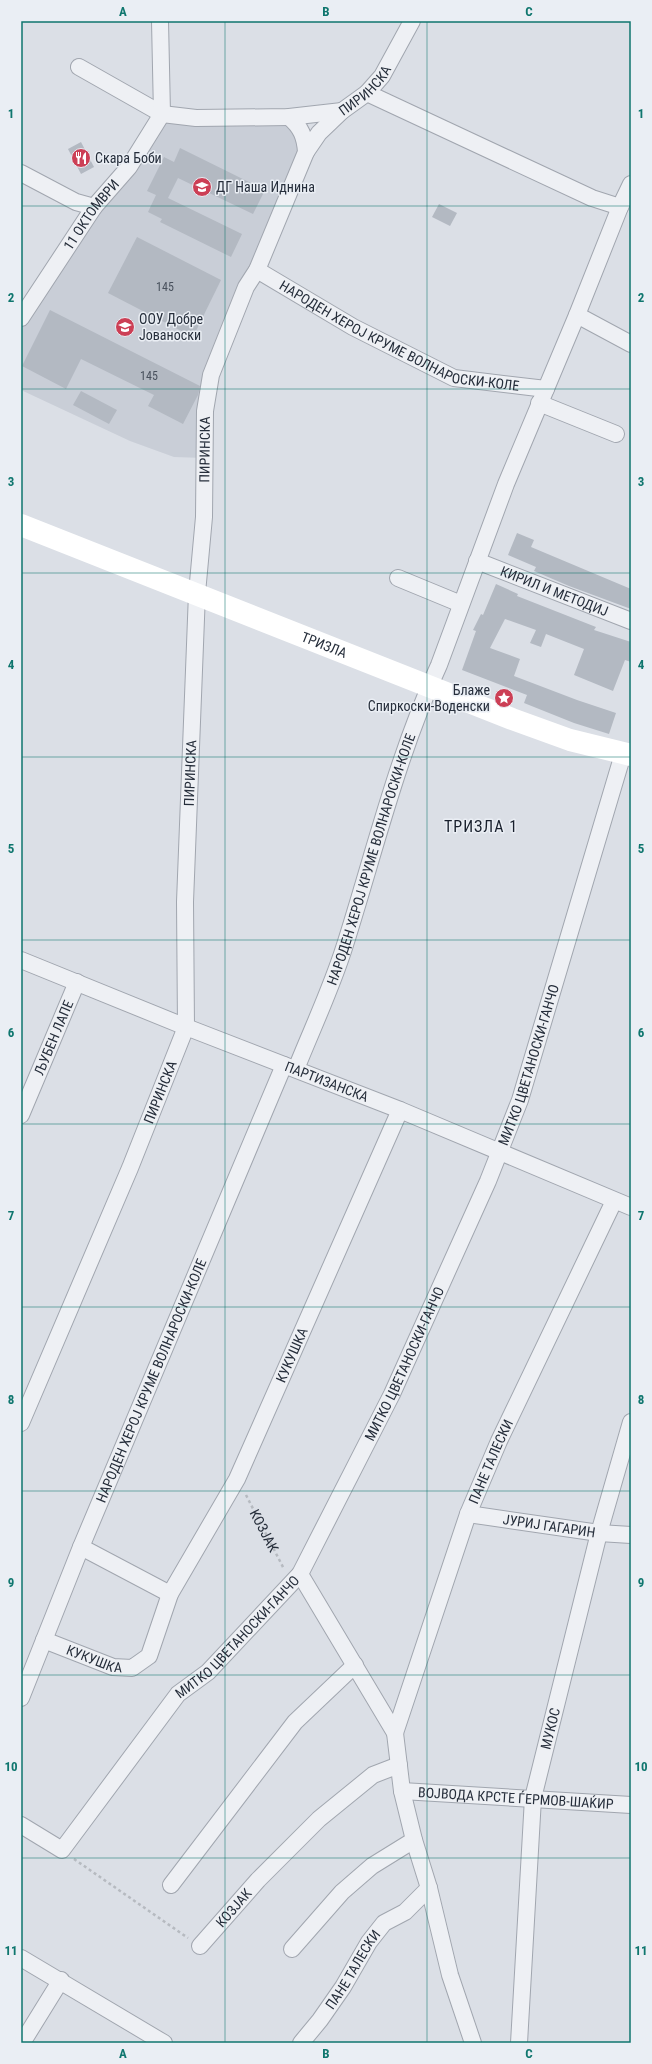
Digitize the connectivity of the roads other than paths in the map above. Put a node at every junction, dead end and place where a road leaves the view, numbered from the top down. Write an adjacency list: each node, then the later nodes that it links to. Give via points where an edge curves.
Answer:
1 (160, 21): 6 (street)
2 (412, 21): 4 (street, ПИРИНСКА, via 382,76)
3 (79, 67): 6 (street)
4 (367, 93): 5 (street, ПИРИНСКА); 12 (street, via 592,198)
5 (342, 111): 7 (street, ПИРИНСКА); 8 (street, ПИРИНСКА, via 319,133)
6 (162, 114): 7 (street, ПИРИНСКА, via 196,118); 11 (street, 11 ОКТОМВРИ, via 129,167)
7 (289, 116): 8 (street, via 299,126)
8 (306, 152): 13 (street, ПИРИНСКА)
9 (21, 173): 11 (street, via 76,202)
10 (631, 184): 12 (street, НАРОДЕН ХЕРОЈ КРУМЕ ВОЛНАРОСКИ-КОЛЕ)
11 (94, 207): 15 (street, 11 ОКТОМВРИ)
12 (620, 207): 14 (street, НАРОДЕН ХЕРОЈ КРУМЕ ВОЛНАРОСКИ-КОЛЕ)
13 (257, 270): 17 (street, НАРОДЕН ХЕРОЈ КРУМЕ ВОЛНАРОСКИ-КОЛЕ, via 353,327 454,378); 22 (street, ПИРИНСКА, via 246,286 211,375 205,411 204,517)
14 (577, 315): 16 (street); 17 (street, НАРОДЕН ХЕРОЈ КРУМЕ ВОЛНАРОСКИ-КОЛЕ)
15 (21, 318)
16 (631, 344)
17 (542, 396): 18 (street, НАРОДЕН ХЕРОЈ КРУМЕ ВОЛНАРОСКИ-КОЛЕ); 20 (street, НАРОДЕН ХЕРОЈ КРУМЕ ВОЛНАРОСКИ-КОЛЕ)
18 (616, 434)
19 (21, 525): 22 (street, ТРИЗЛА)
20 (477, 561): 23 (street, НАРОДЕН ХЕРОЈ КРУМЕ ВОЛНАРОСКИ-КОЛЕ); 24 (street, КИРИЛ И МЕТОДИЈ)
21 (398, 578): 23 (street)
22 (197, 593): 25 (street, ТРИЗЛА); 29 (street, ПИРИНСКА, via 185,902)
23 (461, 604): 25 (street, НАРОДЕН ХЕРОЈ КРУМЕ ВОЛНАРОСКИ-КОЛЕ)
24 (631, 621)
25 (429, 686): 26 (street, ТРИЗЛА, via 570,740); 30 (street, НАРОДЕН ХЕРОЈ КРУМЕ ВОЛНАРОСКИ-КОЛЕ, via 381,821 344,950)
26 (627, 755): 33 (street, МИТКО ЦВЕТАНОСКИ-ГАНЧО, via 520,1100)
27 (21, 960): 28 (street, ПАРТИЗАНСКА)
28 (77, 982): 29 (street, ПАРТИЗАНСКА); 32 (street, ЉУБЕН ЛАПЕ)
29 (186, 1027): 30 (street, ПАРТИЗАНСКА); 37 (street, ПИРИНСКА, via 130,1168)
30 (290, 1067): 31 (street, ПАРТИЗАНСКА); 41 (street, НАРОДЕН ХЕРОЈ КРУМЕ ВОЛНАРОСКИ-КОЛЕ)
31 (400, 1110): 33 (street, ПАРТИЗАНСКА); 43 (street, КУКУШКА, via 237,1479)
32 (21, 1115)
33 (500, 1151): 34 (street, ПАРТИЗАНСКА); 42 (street, МИТКО ЦВЕТАНОСКИ-ГАНЧО, via 392,1394)
34 (614, 1201): 35 (street, ПАРТИЗАНСКА); 38 (street, ПАНЕ ТАЛЕСКИ, via 499,1441)
35 (631, 1207)
36 (631, 1422): 39 (street, МУКОС)
37 (21, 1423)
38 (468, 1514): 39 (street, ЈУРИЈ ГАГАРИН); 47 (street, ПАНЕ ТАЛЕСКИ)
39 (599, 1532): 40 (street, ЈУРИЈ ГАГАРИН); 50 (street, МУКОС)
40 (631, 1535)
41 (82, 1547): 43 (street); 44 (street, НАРОДЕН ХЕРОЈ КРУМЕ ВОЛНАРОСКИ-КОЛЕ)
42 (296, 1579): 45 (street); 52 (street, МИТКО ЦВЕТАНОСКИ-ГАНЧО, via 208,1672 178,1694 62,1850)
43 (170, 1594): 44 (street, КУКУШКА, via 149,1656 132,1668 113,1668)
44 (44, 1640): 46 (street, НАРОДЕН ХЕРОЈ КРУМЕ ВОЛНАРОСКИ-КОЛЕ)
45 (355, 1665): 47 (street); 54 (street, via 295,1722)
46 (21, 1698)
47 (395, 1733): 48 (street)
48 (399, 1765): 49 (street); 56 (street, КОЗЈАК, via 373,1775 319,1819 258,1880)
49 (402, 1791): 50 (street, ВОЈВОДА КРСТЕ ЃЕРМОВ-ШАЌИР); 53 (street)
50 (533, 1798): 51 (street, ВОЈВОДА КРСТЕ ЃЕРМОВ-ШАЌИР); 64 (street, МУКОС)
51 (631, 1805)
52 (21, 1825)
53 (414, 1840): 55 (street); 57 (street, via 372,1866 342,1892)
54 (171, 1885)
55 (429, 1888): 62 (street, ПАНЕ ТАЛЕСКИ, via 405,1912 380,1928 324,2015); 63 (street, via 450,1975)
56 (200, 1946)
57 (292, 1949)
58 (21, 1958): 59 (street)
59 (61, 1980): 60 (street); 61 (street)
60 (22, 2043)
61 (164, 2043)
62 (301, 2043)
63 (473, 2043)
64 (518, 2043)

